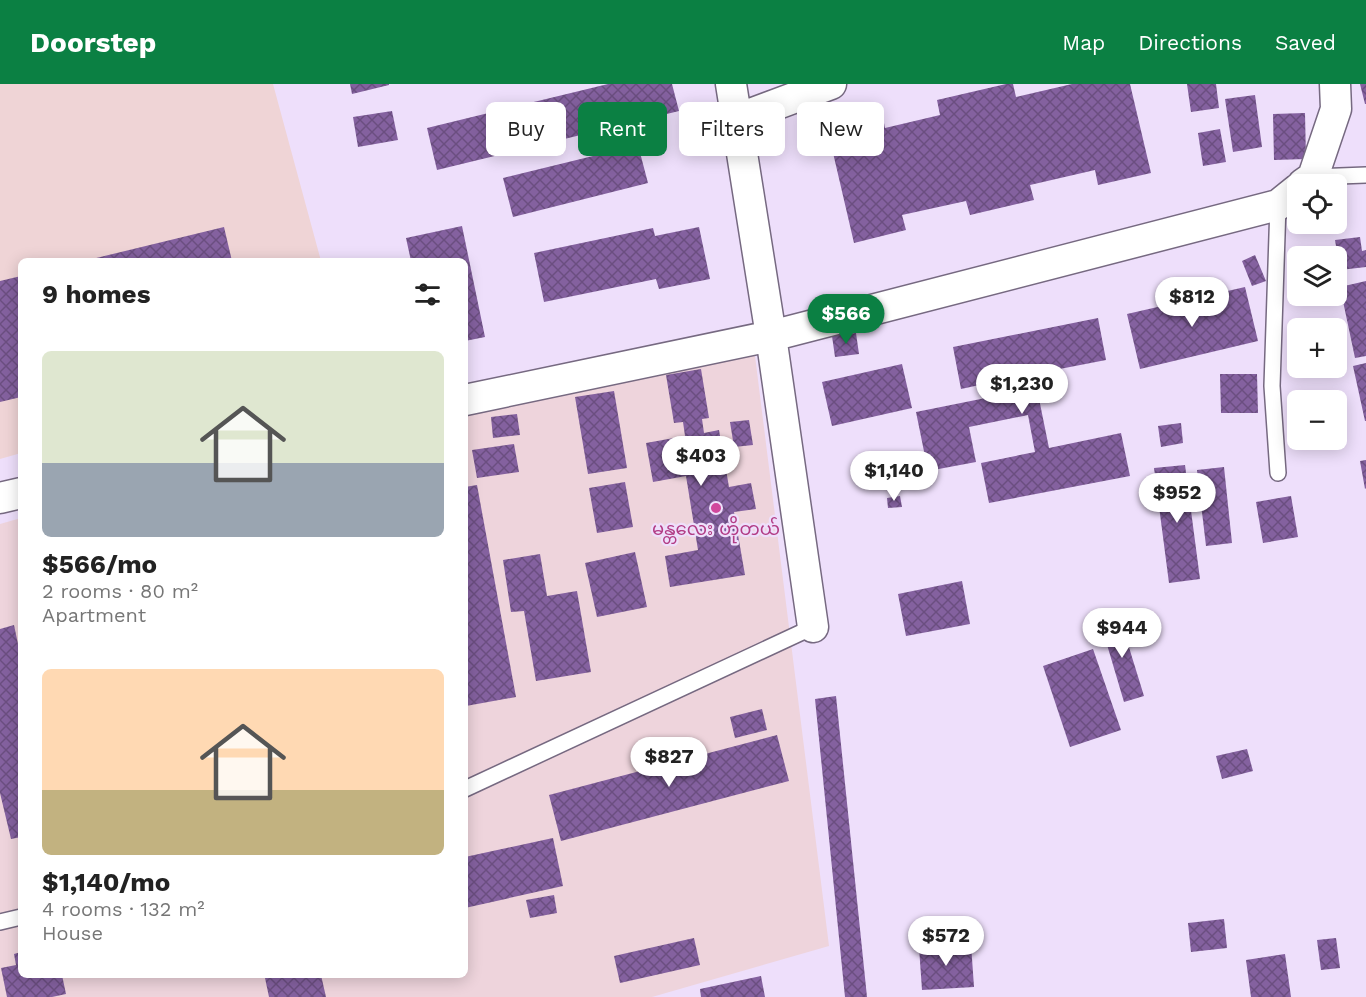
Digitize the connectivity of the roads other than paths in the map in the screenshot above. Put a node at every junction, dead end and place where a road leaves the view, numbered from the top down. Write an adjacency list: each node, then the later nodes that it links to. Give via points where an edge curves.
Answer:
1 (731, 84): 4 (street)
2 (831, 84): 5 (street)
3 (1335, 84): 7 (street, via 1336,109)
4 (734, 102)
5 (783, 102)
6 (743, 156): 12 (street)
7 (1305, 174)
8 (1366, 176): 9 (lane)
9 (1347, 180)
10 (1287, 192): 12 (street)
11 (1292, 234): 14 (lane, via 1272,386)
12 (771, 336): 13 (street); 17 (street)
13 (468, 399)
14 (1278, 473)
15 (18, 495): 16 (street)
16 (0, 498)
17 (813, 627): 18 (lane)
18 (468, 788)
19 (18, 918): 20 (lane)
20 (0, 922)

